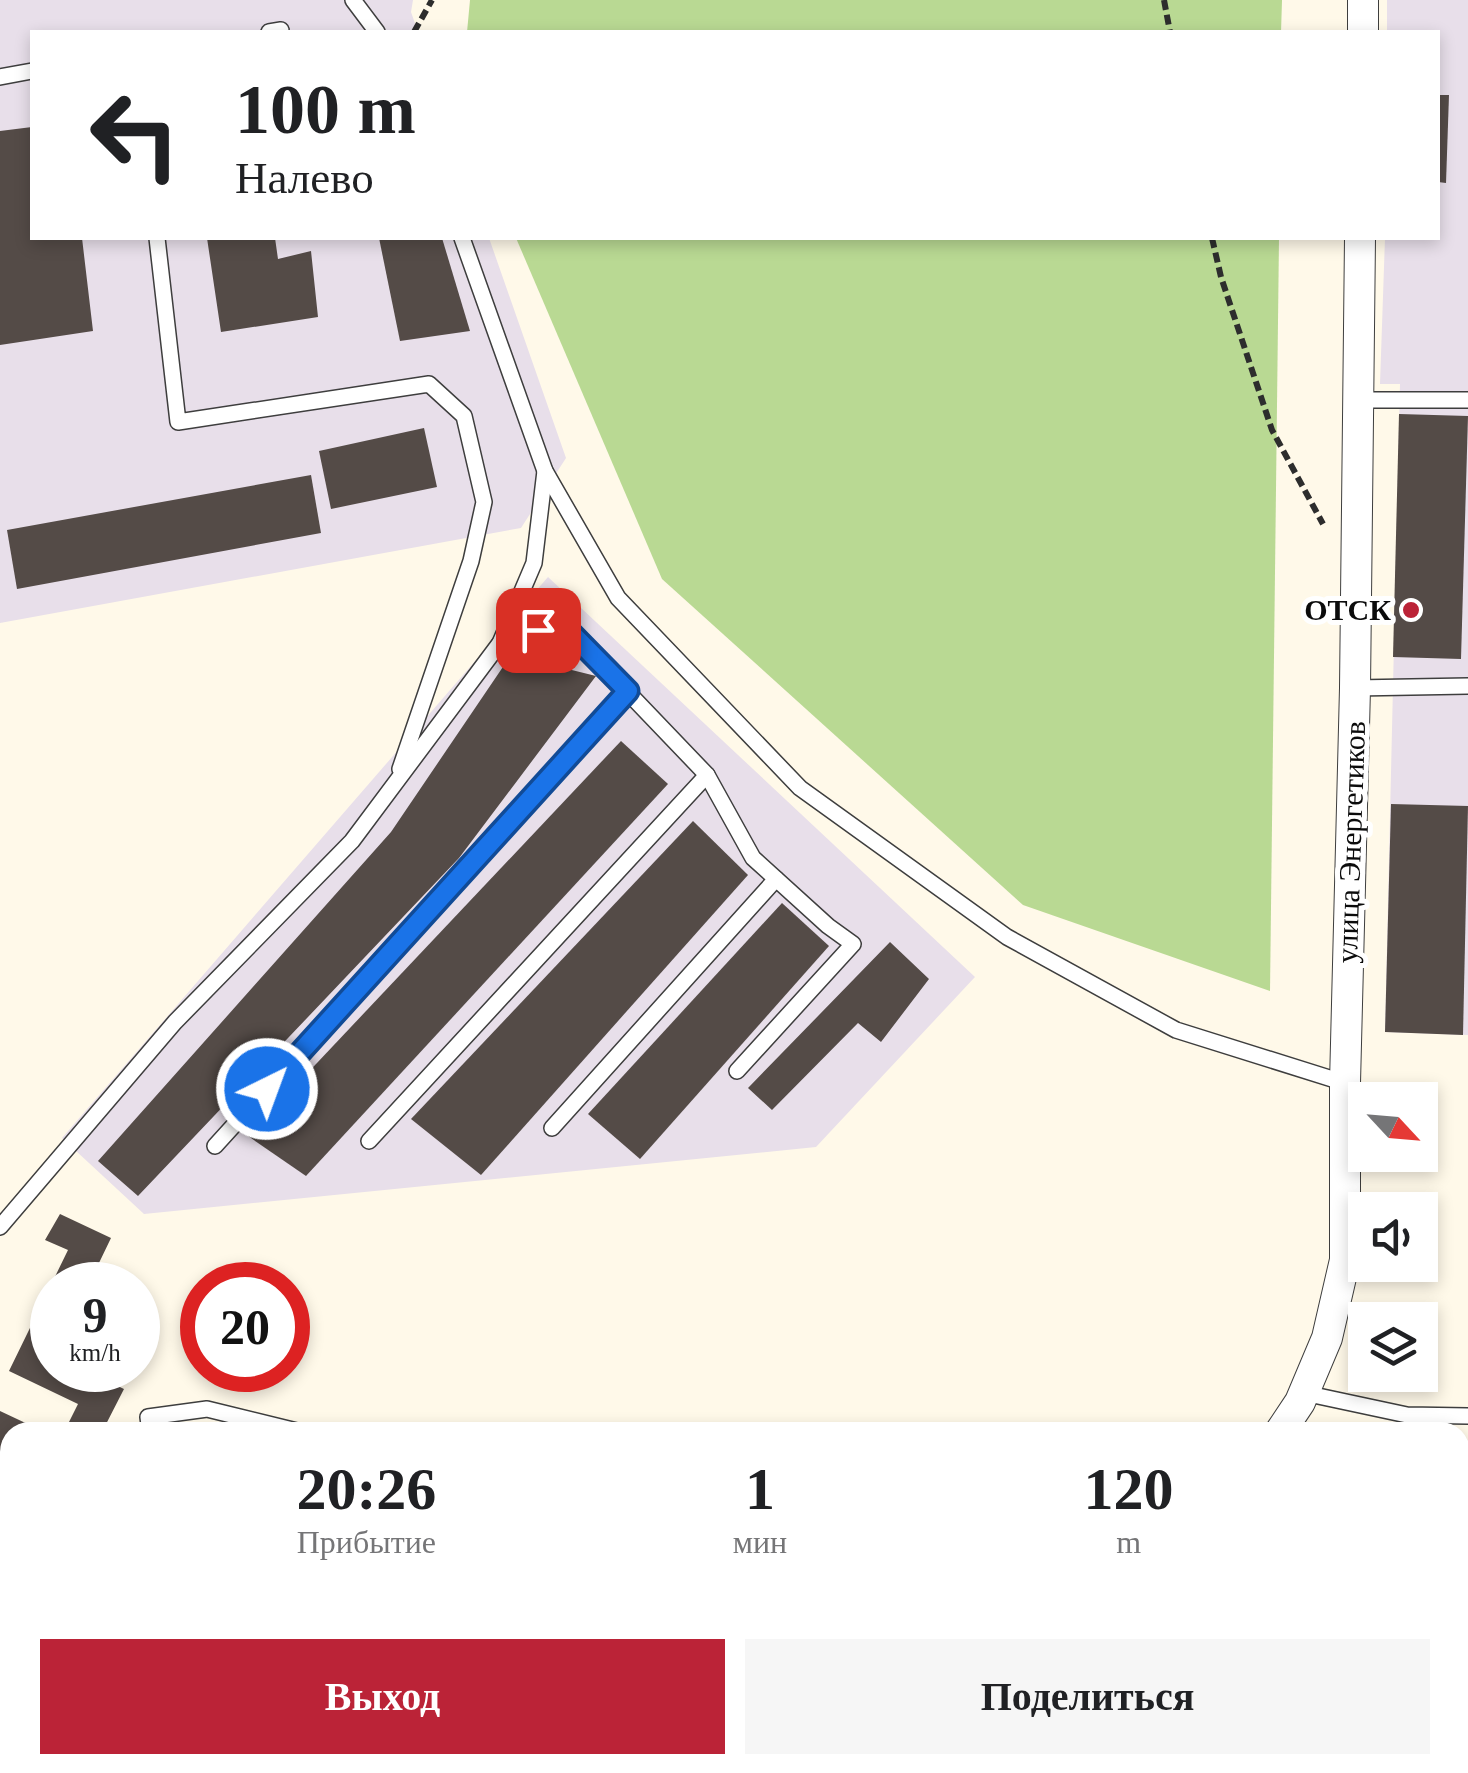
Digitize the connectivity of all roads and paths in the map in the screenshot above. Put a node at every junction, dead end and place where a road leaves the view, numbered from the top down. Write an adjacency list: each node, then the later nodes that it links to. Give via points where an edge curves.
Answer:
1 (352, 0): 5 (lane)
2 (432, 0): 6 (path)
3 (1164, 0): 7 (path)
4 (1364, 0): 8 (street)
5 (375, 30)
6 (415, 30)
7 (1170, 30)
8 (1363, 30)
9 (30, 71): 10 (lane)
10 (0, 77)
11 (157, 240): 24 (lane, via 178,422 429,384 464,416 484,502 471,561)
12 (463, 240): 17 (lane)
13 (1212, 240): 18 (path, via 1272,430)
14 (1360, 240): 15 (street, улица Энергетиков)
15 (1358, 400): 16 (lane); 21 (street, улица Энергетиков)
16 (1468, 400)
17 (545, 471): 19 (lane, via 534,563); 27 (lane, via 618,598 800,788 1007,937 1176,1030)
18 (1326, 530)
19 (500, 642): 22 (lane, via 538,630 572,634); 24 (lane)
20 (1468, 686): 21 (lane)
21 (1355, 688): 27 (street, улица Энергетиков)
22 (628, 691): 23 (lane); 30 (lane)
23 (707, 776): 25 (lane, via 753,858); 29 (lane)
24 (396, 782): 31 (lane, via 352,841 175,1022)
25 (776, 879): 26 (lane, via 853,944); 28 (lane)
26 (738, 1071)
27 (1344, 1083): 32 (street, улица Энергетиков, via 1345,1260 1327,1338)
28 (552, 1128)
29 (369, 1142)
30 (216, 1146)
31 (0, 1226)
32 (1304, 1392): 33 (lane, via 1407,1415); 36 (street, улица Энергетиков)
33 (1468, 1416)
34 (149, 1422): 35 (lane, via 148,1416 207,1409)
35 (260, 1422)
36 (1286, 1422)

